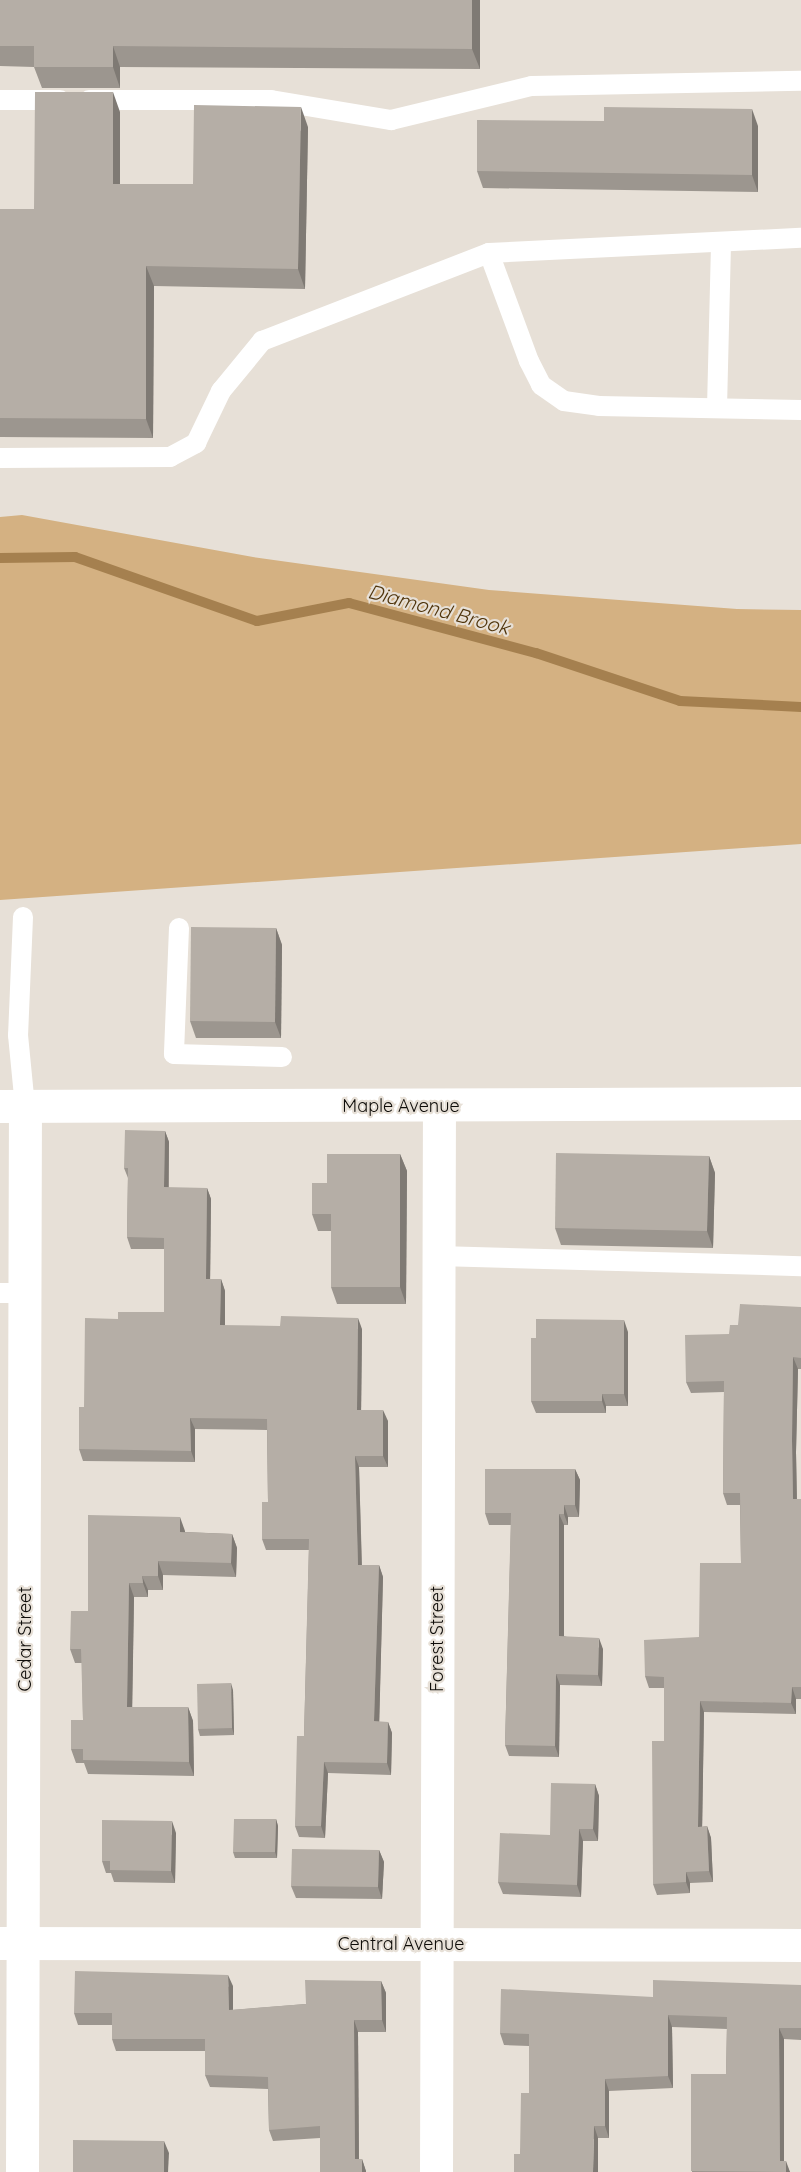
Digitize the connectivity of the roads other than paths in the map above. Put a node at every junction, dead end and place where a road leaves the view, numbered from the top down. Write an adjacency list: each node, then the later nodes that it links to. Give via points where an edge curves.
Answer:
1 (801, 81): 2 (lane, via 532,86 391,120 271,100)
2 (0, 100)
3 (801, 238): 4 (lane)
4 (721, 242): 5 (lane); 6 (lane)
5 (489, 253): 6 (lane, via 541,385 564,402); 8 (lane, via 262,341 221,391 196,443 171,456)
6 (717, 408): 7 (lane)
7 (801, 410)
8 (0, 458)
9 (23, 917): 13 (lane)
10 (179, 928): 11 (lane, via 174,1054)
11 (282, 1057)
12 (801, 1103): 14 (street, Maple Avenue)
13 (12, 1106): 14 (street, Maple Avenue); 17 (street, Cedar Street)
14 (438, 1106): 15 (street, Forest Street)
15 (438, 1256): 16 (lane); 19 (street, Forest Street)
16 (801, 1266)
17 (13, 1293): 18 (street, Cedar Street)
18 (12, 1943): 19 (street, Central Avenue); 21 (street, Cedar Street)
19 (436, 1944): 20 (street, Central Avenue); 22 (street, Forest Street)
20 (801, 1945)
21 (22, 2172)
22 (436, 2172)

